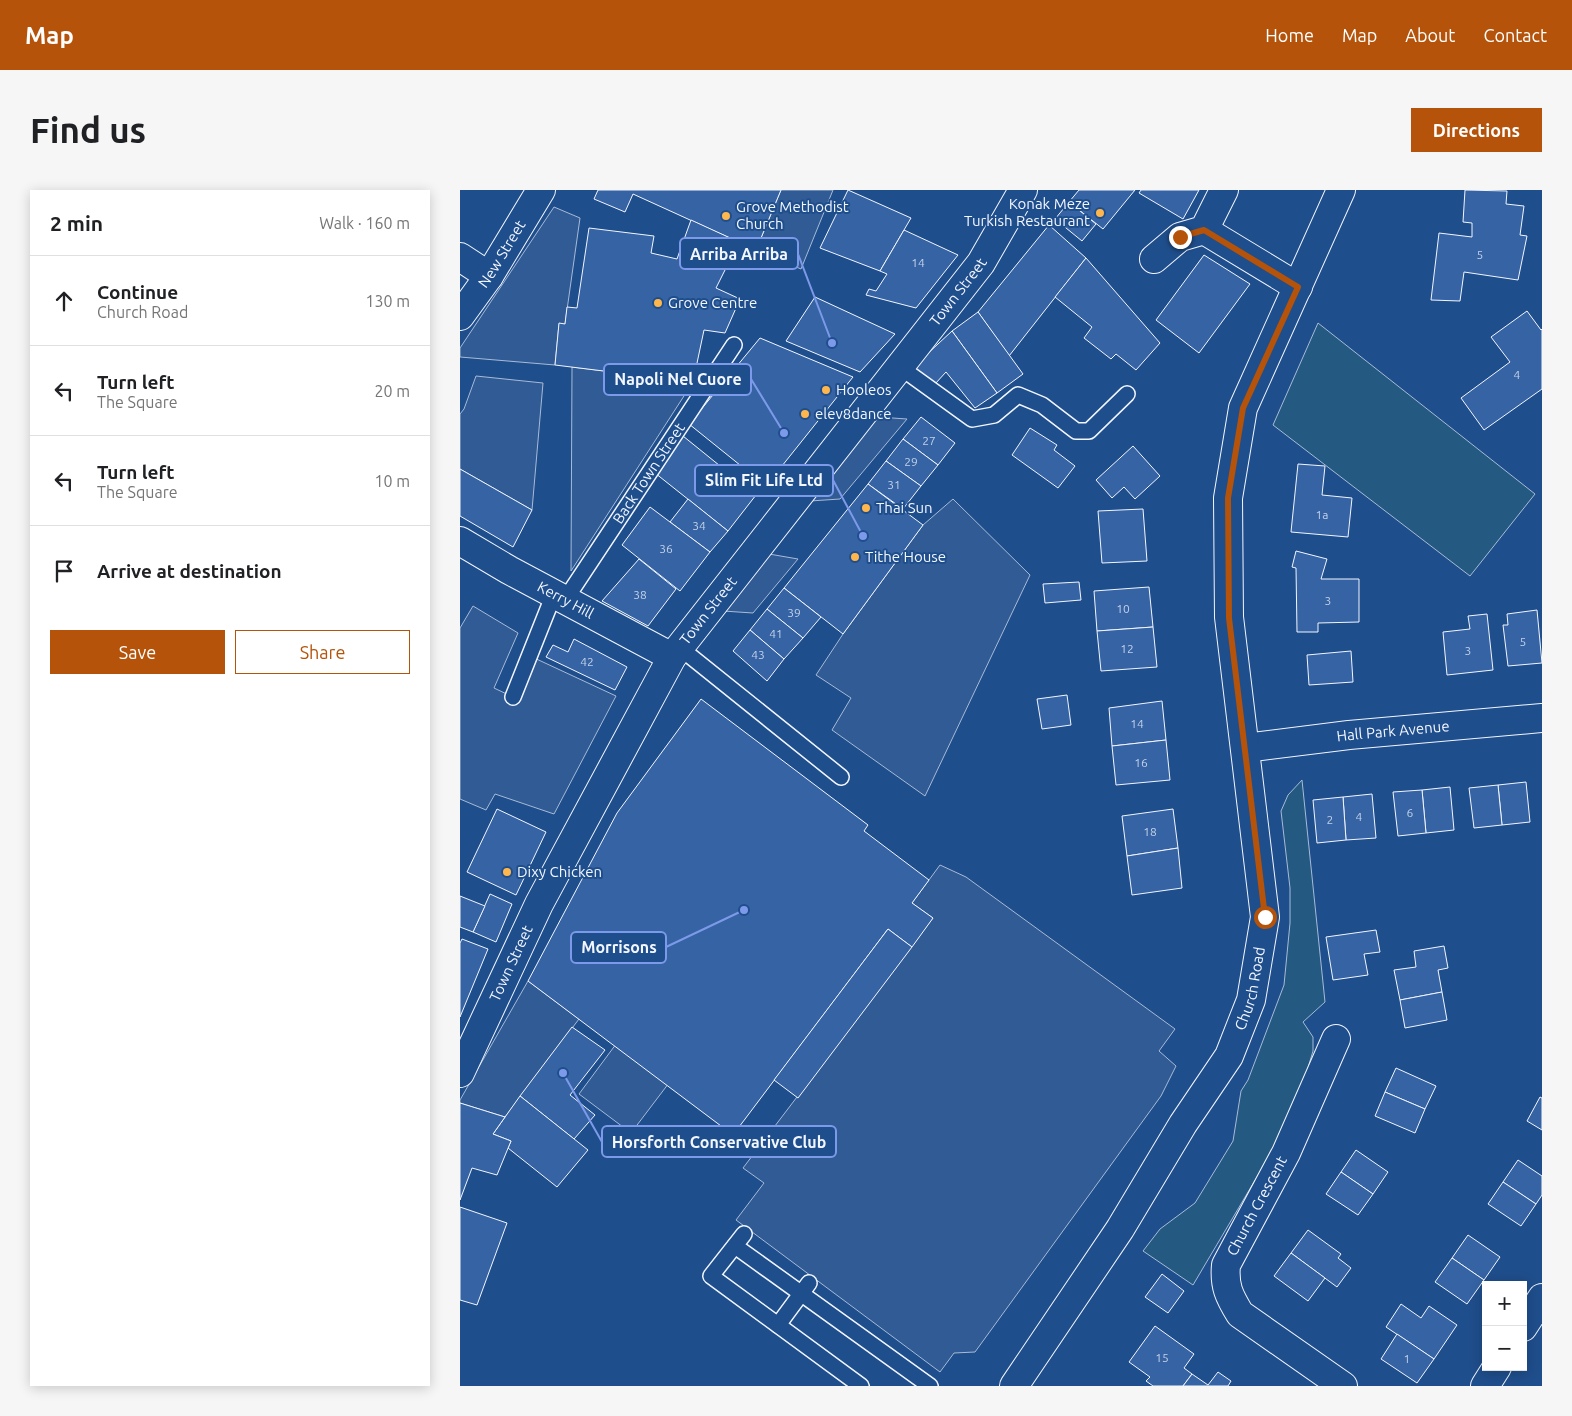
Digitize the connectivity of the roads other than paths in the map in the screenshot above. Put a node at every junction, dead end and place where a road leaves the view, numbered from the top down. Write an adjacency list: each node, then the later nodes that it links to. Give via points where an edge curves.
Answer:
1 (541, 190): 8 (street, New Street)
2 (1023, 190): 12 (street, Town Street, via 981,263)
3 (1224, 190): 5 (street)
4 (1341, 190): 9 (street, Church Road)
5 (1204, 230): 7 (street, via 1180,237); 9 (street)
6 (460, 257): 8 (street)
7 (1154, 259)
8 (489, 276): 10 (street, New Street)
9 (1298, 287): 19 (street, Church Road, via 1243,408 1228,498 1229,618)
10 (460, 316)
11 (734, 345): 15 (lane, Back Town Street)
12 (900, 367): 13 (lane, via 972,419 994,415 1018,395 1042,405 1076,431 1089,431); 16 (street, Town Street)
13 (1127, 394)
14 (460, 541): 15 (street, Kerry Hill)
15 (559, 597): 16 (street, Kerry Hill); 17 (lane, Back Town Street)
16 (676, 652): 20 (lane); 22 (street, Town Street, via 538,904)
17 (513, 697)
18 (1542, 718): 19 (street, Hall Park Avenue)
19 (1245, 748): 32 (street, Church Road, via 1265,917 1251,1000 1228,1056 1120,1229)
20 (841, 777)
21 (1336, 1039): 33 (street, Church Crescent, via 1286,1153 1226,1265 1224,1281 1240,1314)
22 (460, 1073)
23 (744, 1234): 24 (lane)
24 (734, 1246): 25 (lane); 27 (lane, via 711,1276)
25 (805, 1288): 27 (lane); 31 (lane)
26 (1542, 1298): 28 (street)
27 (778, 1325): 30 (lane)
28 (1524, 1326)
29 (1494, 1371): 34 (street)
30 (861, 1386)
31 (930, 1386)
32 (1014, 1386)
33 (1343, 1386)
34 (1485, 1386)

